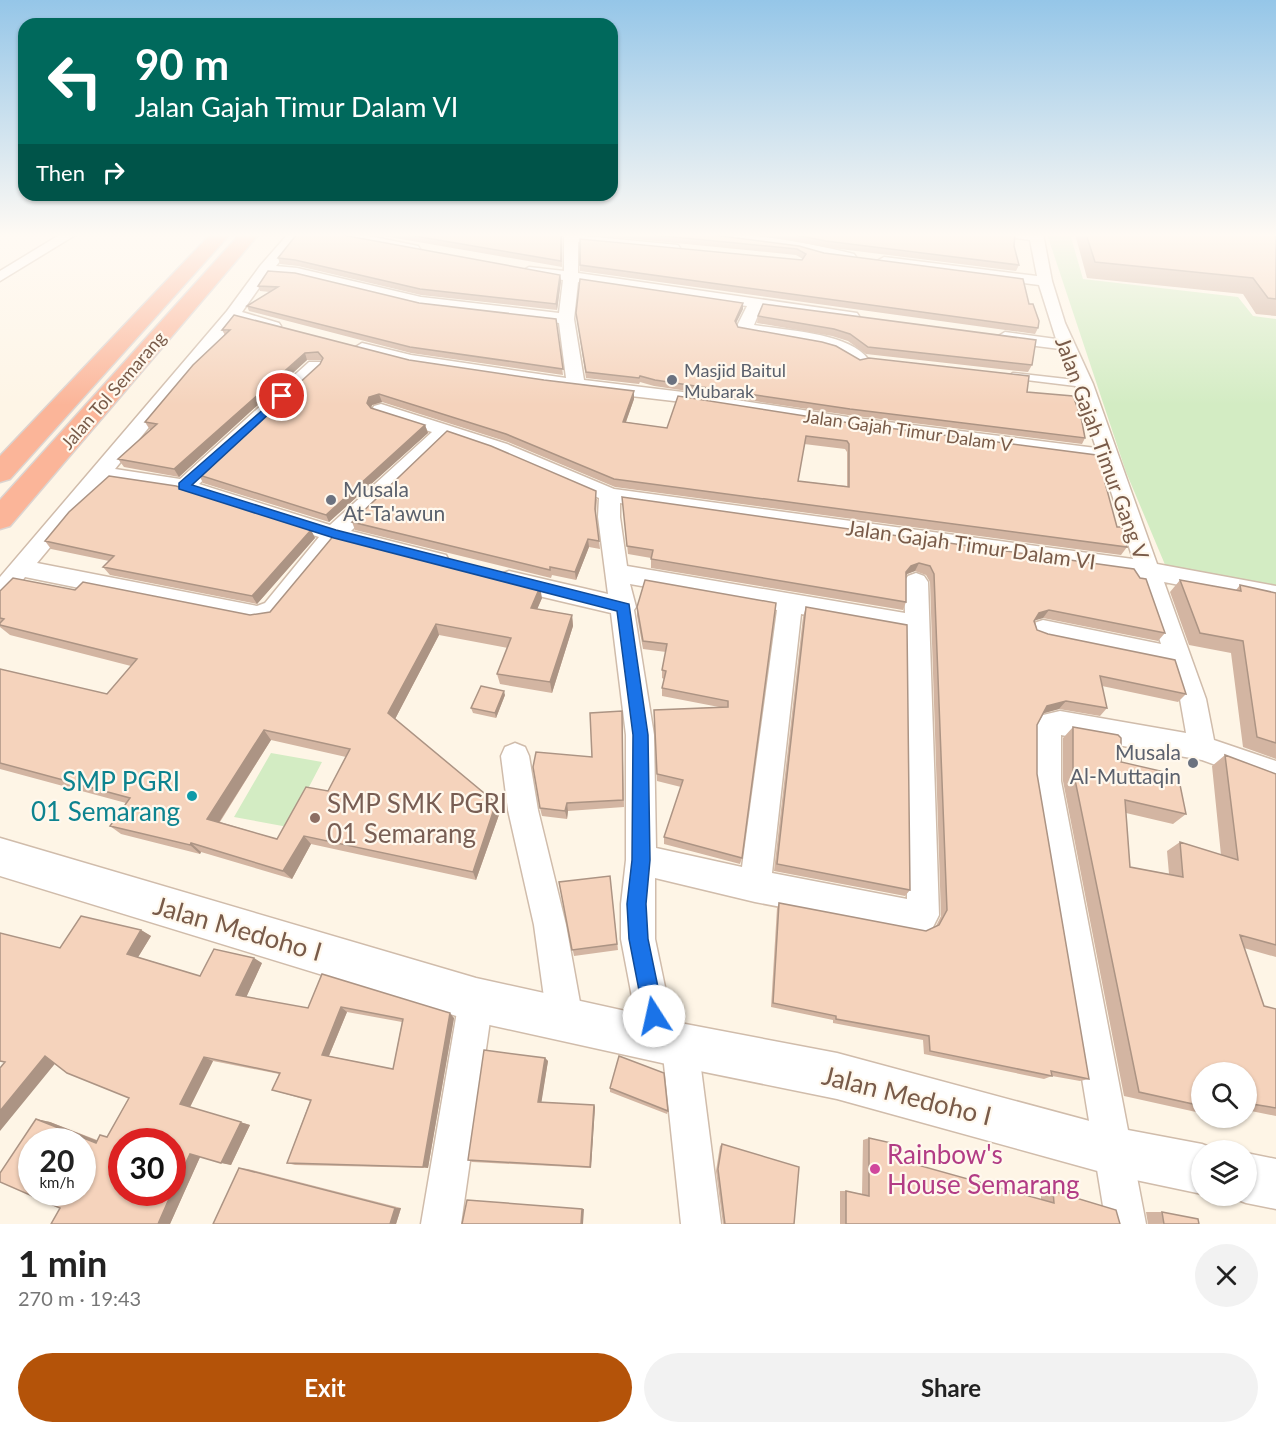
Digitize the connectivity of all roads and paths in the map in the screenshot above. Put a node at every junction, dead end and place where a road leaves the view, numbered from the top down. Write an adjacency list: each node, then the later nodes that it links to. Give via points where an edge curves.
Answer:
1 (168, 291): 24 (highway, Jalan Tol Semarang)
2 (200, 291): 28 (highway, Jalan Tol Semarang)
3 (249, 291): 9 (street)
4 (376, 291): 10 (street, via 421,302)
5 (569, 291): 10 (street)
6 (671, 291): 8 (street)
7 (1048, 291): 15 (street, Jalan Gajah Timur Gang V)
8 (756, 303): 11 (street); 16 (street, via 744,328 835,344)
9 (233, 314): 12 (street); 25 (street)
10 (566, 319): 19 (street)
11 (871, 319)
12 (288, 330)
13 (986, 334): 15 (street)
14 (343, 344): 19 (street, Jalan Gajah Timur Dalam V, via 411,360)
15 (1065, 345): 20 (street, Jalan Gajah Timur Gang V)
16 (862, 359)
17 (315, 366): 26 (street)
18 (998, 375): 20 (lane)
19 (576, 383): 23 (street, Jalan Gajah Timur Dalam V)
20 (1084, 384): 23 (street, Jalan Gajah Timur Gang V)
21 (381, 410): 22 (street, Jalan Gajah Timur Dalam VI)
22 (445, 430): 27 (street, Jalan Gajah Timur Dalam VI, via 500,448); 29 (street)
23 (1107, 456): 32 (street, Jalan Gajah Timur Gang V)
24 (0, 473)
25 (101, 473): 26 (street); 31 (street)
26 (184, 486): 29 (street)
27 (610, 495): 32 (street, Jalan Gajah Timur Dalam VI); 33 (street)
28 (0, 519)
29 (334, 534): 30 (street); 31 (street, via 273,609 258,615)
30 (458, 566)
31 (20, 568): 36 (street)
32 (1148, 571): 37 (street, Jalan Gajah Timur Gang V); 42 (street)
33 (617, 573): 38 (street); 39 (street)
34 (492, 575): 39 (street)
35 (916, 582): 40 (street)
36 (0, 594)
37 (1276, 595)
38 (790, 603): 40 (street); 48 (street)
39 (624, 607): 47 (street, via 640,735)
40 (917, 625): 48 (street, via 923,915 921,918)
41 (1043, 630): 42 (street)
42 (1179, 658): 43 (street, via 1193,699)
43 (1202, 748): 45 (street); 52 (street, via 1060,723 1053,723 1047,732 1047,781)
44 (514, 756): 50 (street, via 550,925)
45 (1276, 774)
46 (0, 857): 49 (street, Jalan Medoho I)
47 (641, 860): 48 (street); 51 (street, via 638,939)
48 (755, 886)
49 (476, 1000): 50 (street, Jalan Medoho I); 56 (street)
50 (565, 1019): 51 (street, Jalan Medoho I)
51 (669, 1042): 52 (street, Jalan Medoho I, via 837,1076); 57 (street)
52 (1112, 1151): 53 (street, Jalan Medoho I); 58 (street)
53 (1191, 1167)
54 (1257, 1180): 55 (street)
55 (1276, 1184)
56 (441, 1224)
57 (700, 1224)
58 (1126, 1224)

